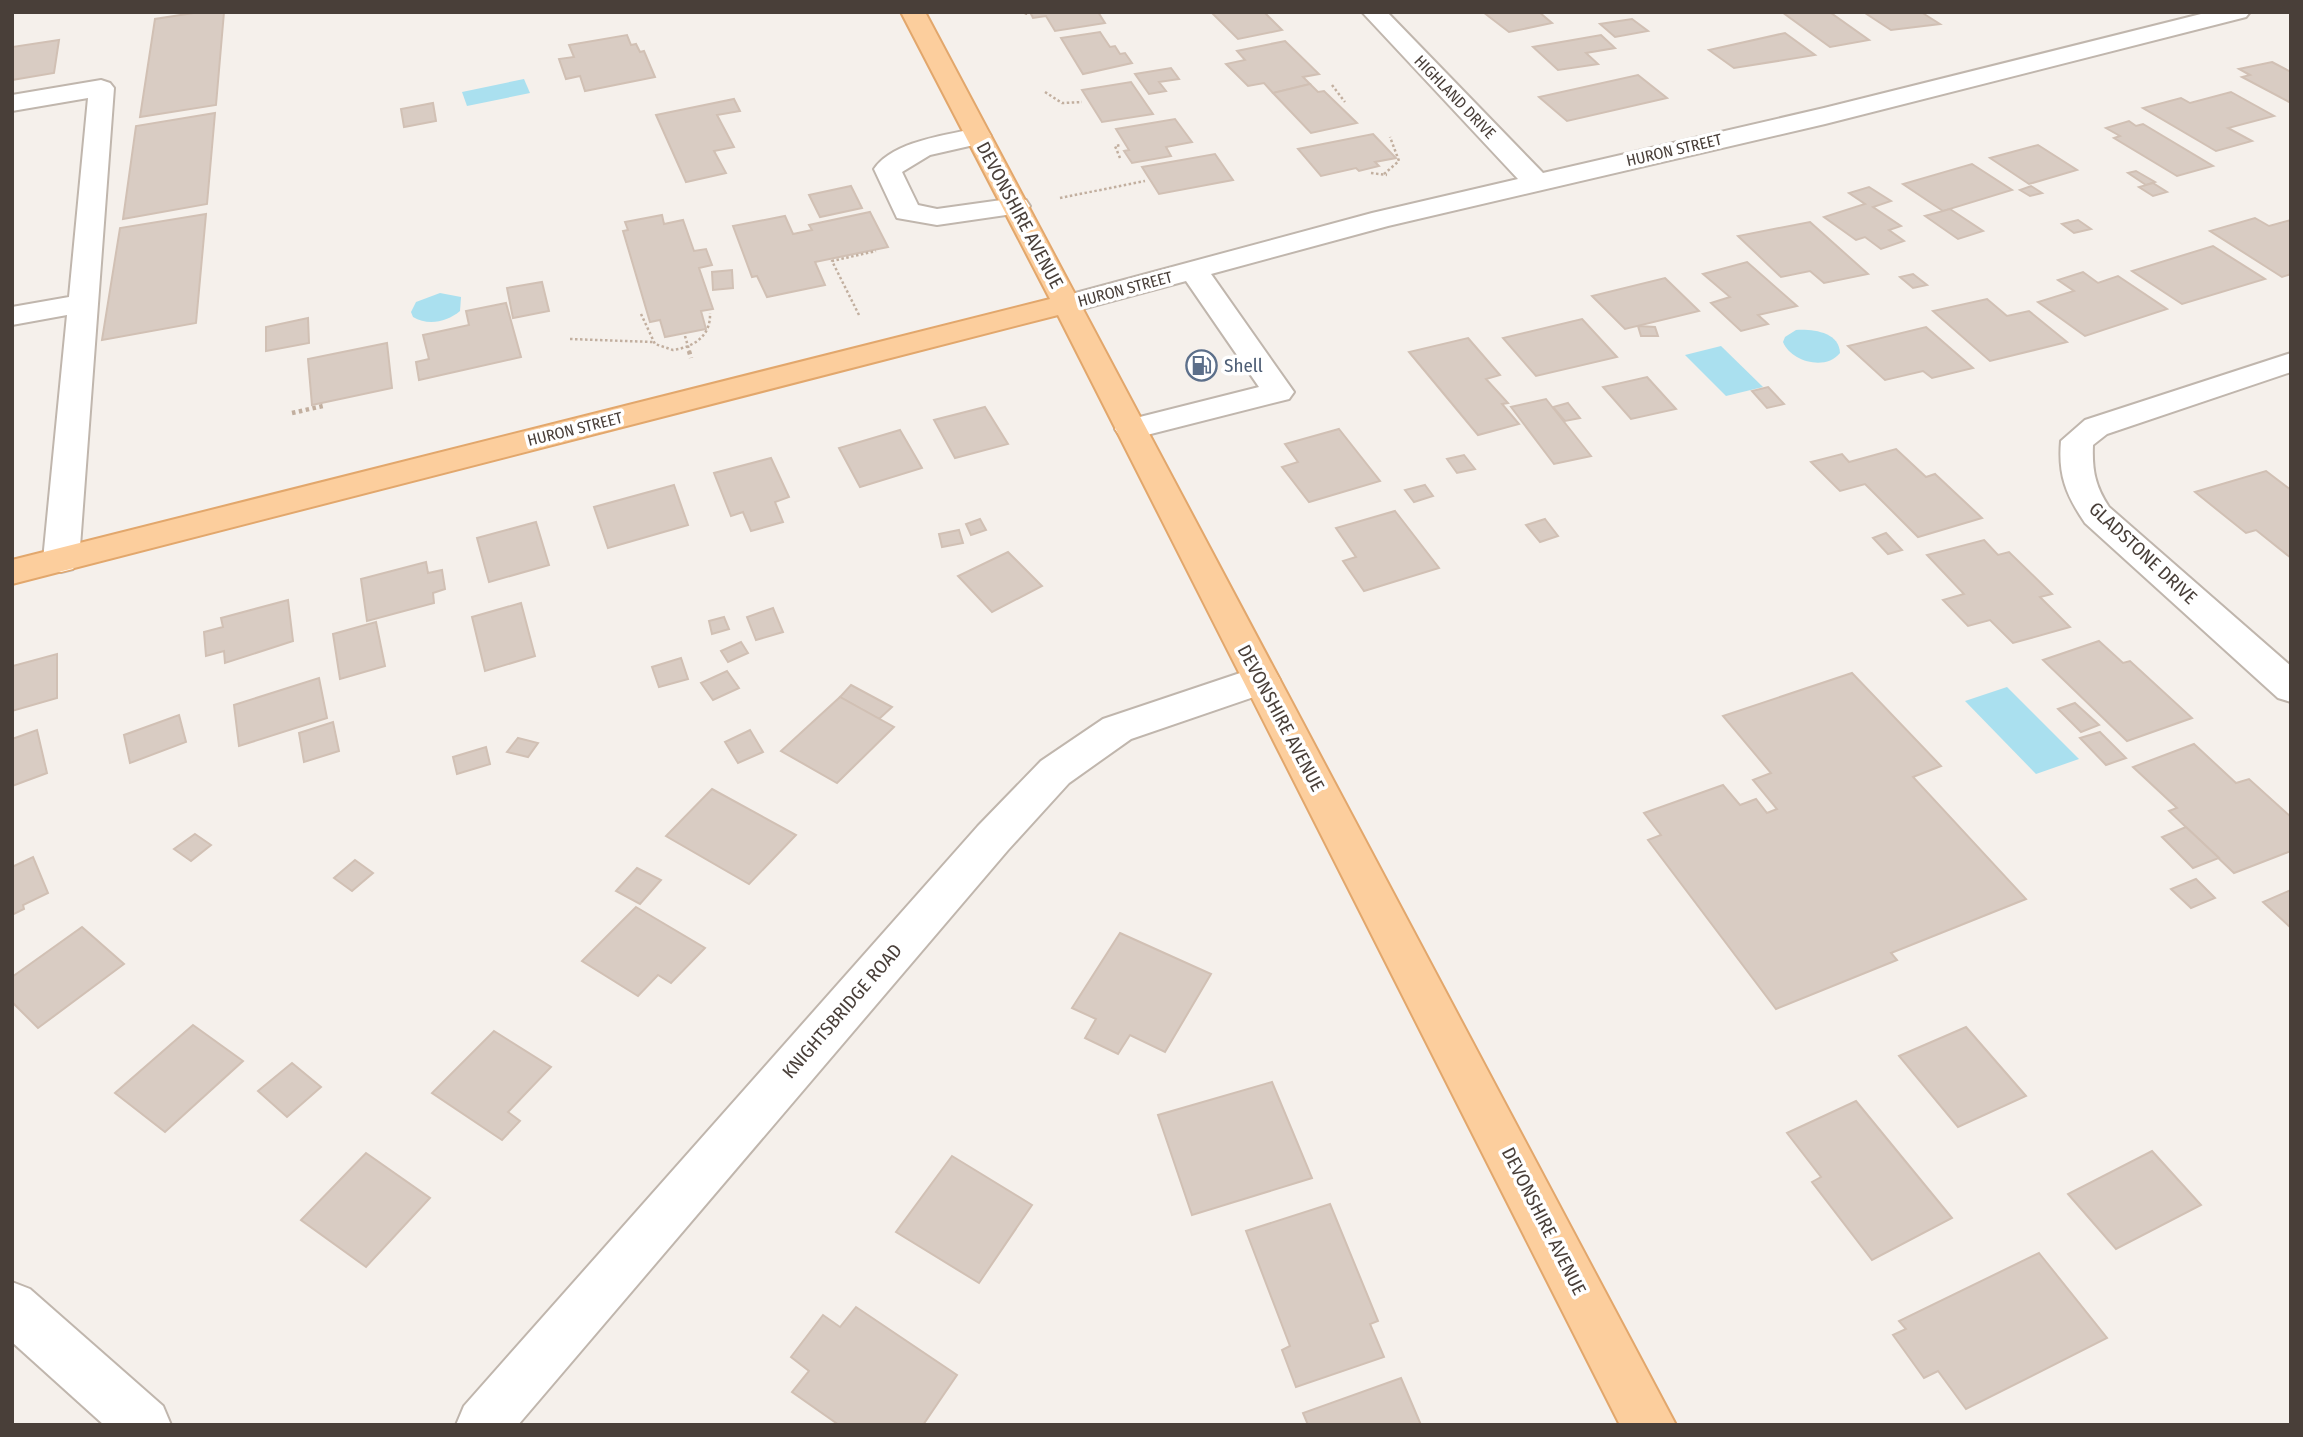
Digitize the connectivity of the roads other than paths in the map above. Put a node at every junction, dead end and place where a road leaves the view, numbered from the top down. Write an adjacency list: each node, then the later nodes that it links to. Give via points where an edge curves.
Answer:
1 (913, 12): 5 (main road, DEVONSHIRE AVENUE)
2 (1374, 12): 6 (street, HIGHLAND DRIVE)
3 (2238, 12): 6 (street, HURON STREET, via 1825,116)
4 (12, 103): 9 (street, via 101,88)
5 (978, 136): 7 (main road, DEVONSHIRE AVENUE); 7 (street, via 921,149 887,169 907,212 937,217)
6 (1536, 182): 8 (street, HURON STREET)
7 (1016, 205): 10 (main road, DEVONSHIRE AVENUE)
8 (1194, 271): 10 (street, HURON STREET); 13 (street, via 1278,392)
9 (82, 303): 11 (street); 14 (street)
10 (1067, 304): 13 (main road, DEVONSHIRE AVENUE); 14 (main road, HURON STREET)
11 (12, 316)
12 (2291, 362): 17 (street, GLADSTONE DRIVE, via 2096,427 2077,441 2075,467 2078,488 2097,515)
13 (1131, 429): 16 (main road, DEVONSHIRE AVENUE)
14 (61, 559): 15 (main road, HURON STREET)
15 (12, 572)
16 (1261, 680): 20 (street, KNIGHTSBRIDGE ROAD, via 1117,729 1055,772); 21 (main road, DEVONSHIRE AVENUE)
17 (2291, 688)
18 (12, 1307): 19 (street)
19 (144, 1425)
20 (483, 1425)
21 (1649, 1425)

